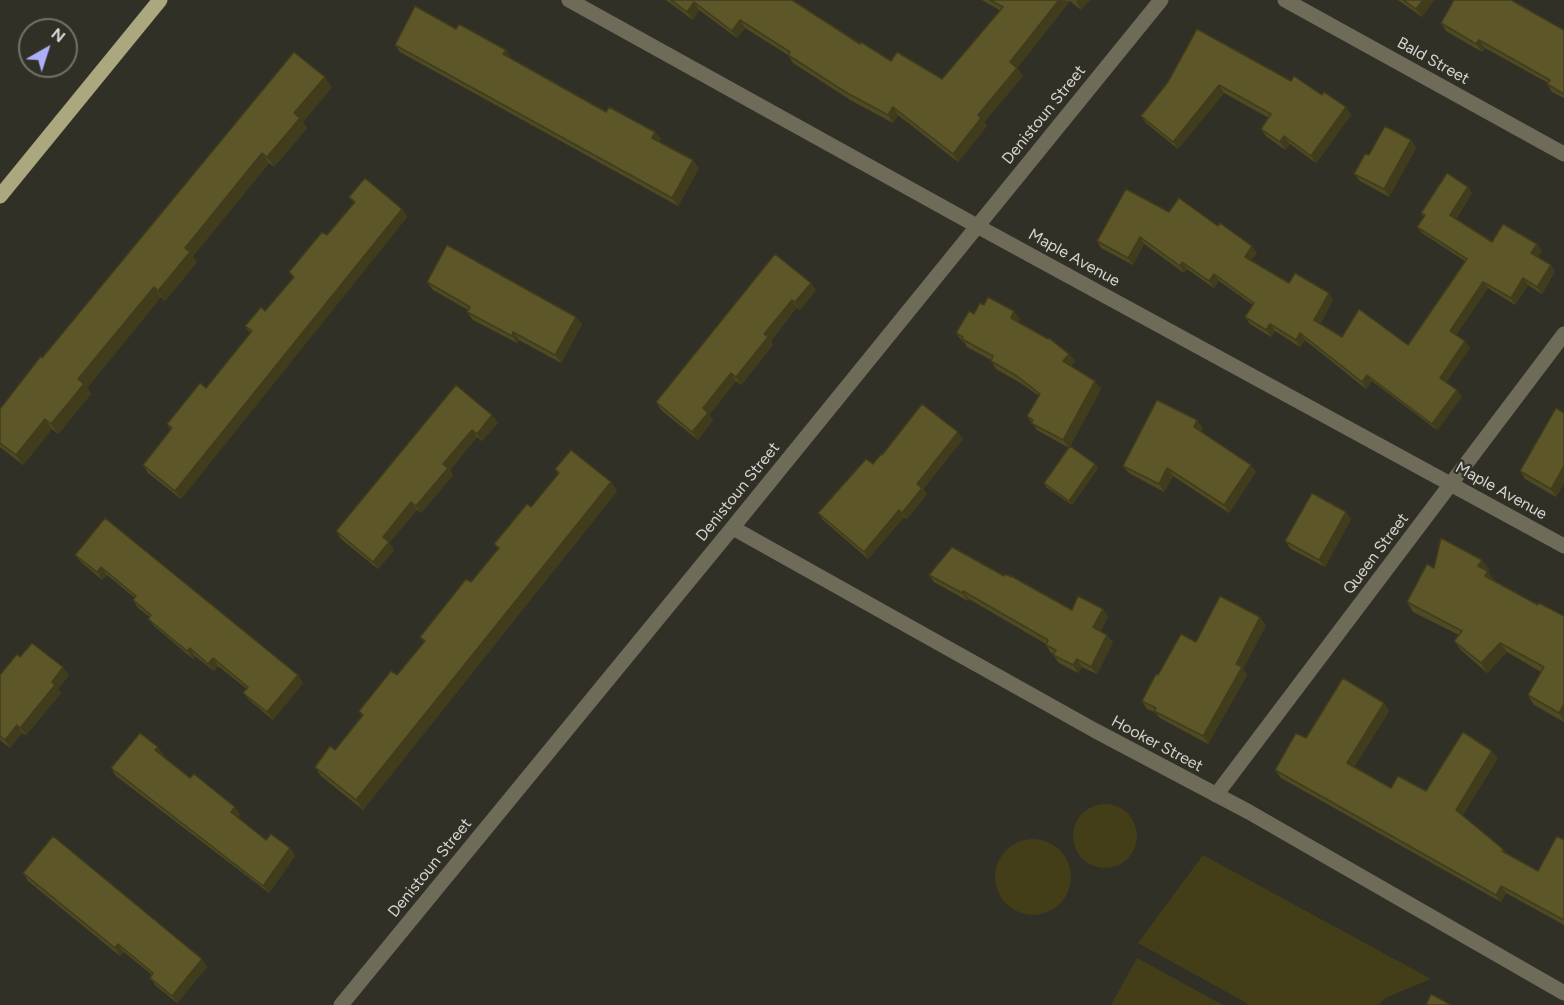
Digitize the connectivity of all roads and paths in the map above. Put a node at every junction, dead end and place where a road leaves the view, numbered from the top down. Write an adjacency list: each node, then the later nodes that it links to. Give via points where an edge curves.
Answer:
1 (160, 0): 6 (main road)
2 (569, 0): 7 (street, Maple Avenue)
3 (1161, 0): 7 (street, Denistoun Street)
4 (1285, 0): 5 (street, Bald Street)
5 (1564, 154)
6 (0, 196)
7 (977, 226): 9 (street, Maple Avenue); 10 (street, Denistoun Street)
8 (1564, 334): 9 (street, Queen Street)
9 (1451, 483): 11 (street, Maple Avenue); 12 (street, Queen Street)
10 (732, 528): 12 (street, Hooker Street); 14 (street, Denistoun Street)
11 (1564, 546)
12 (1216, 795): 13 (street, Hooker Street)
13 (1564, 993)
14 (341, 1005)

